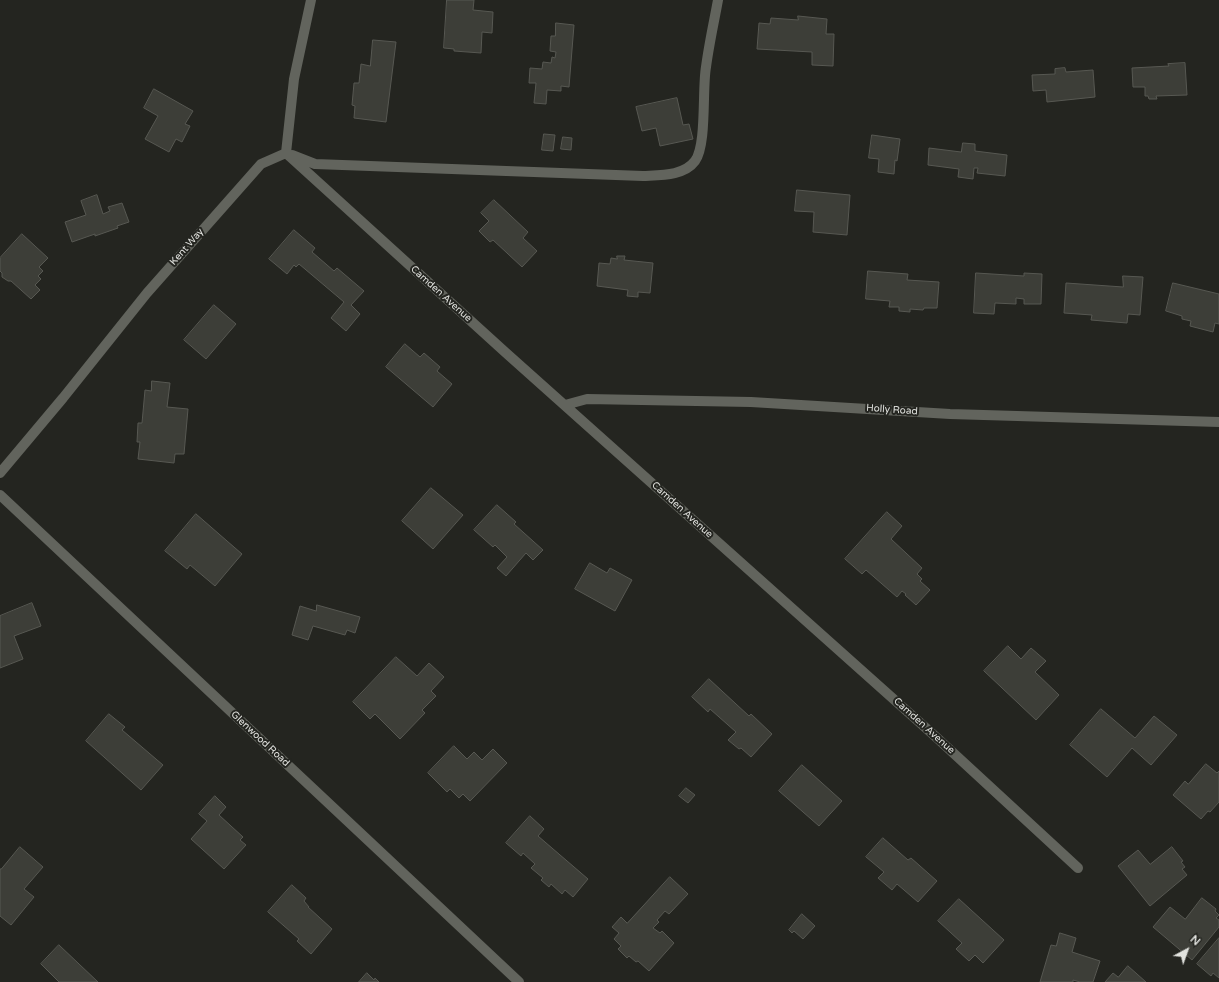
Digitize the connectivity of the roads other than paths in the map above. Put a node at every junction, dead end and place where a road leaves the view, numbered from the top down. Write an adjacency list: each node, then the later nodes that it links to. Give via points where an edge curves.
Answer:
1 (311, 0): 3 (street, via 294,79)
2 (718, 0): 3 (street, via 706,68 701,148 695,161 684,170 664,175 643,176 315,164)
3 (286, 153): 4 (street, Camden Avenue); 6 (street, Kent Way, via 261,164 147,293)
4 (565, 405): 5 (street, Holly Road, via 587,399 751,402 950,414); 8 (street, Camden Avenue, via 936,737)
5 (1219, 422)
6 (0, 473)
7 (0, 495): 9 (street, Glenwood Road)
8 (1078, 868)
9 (519, 982)

